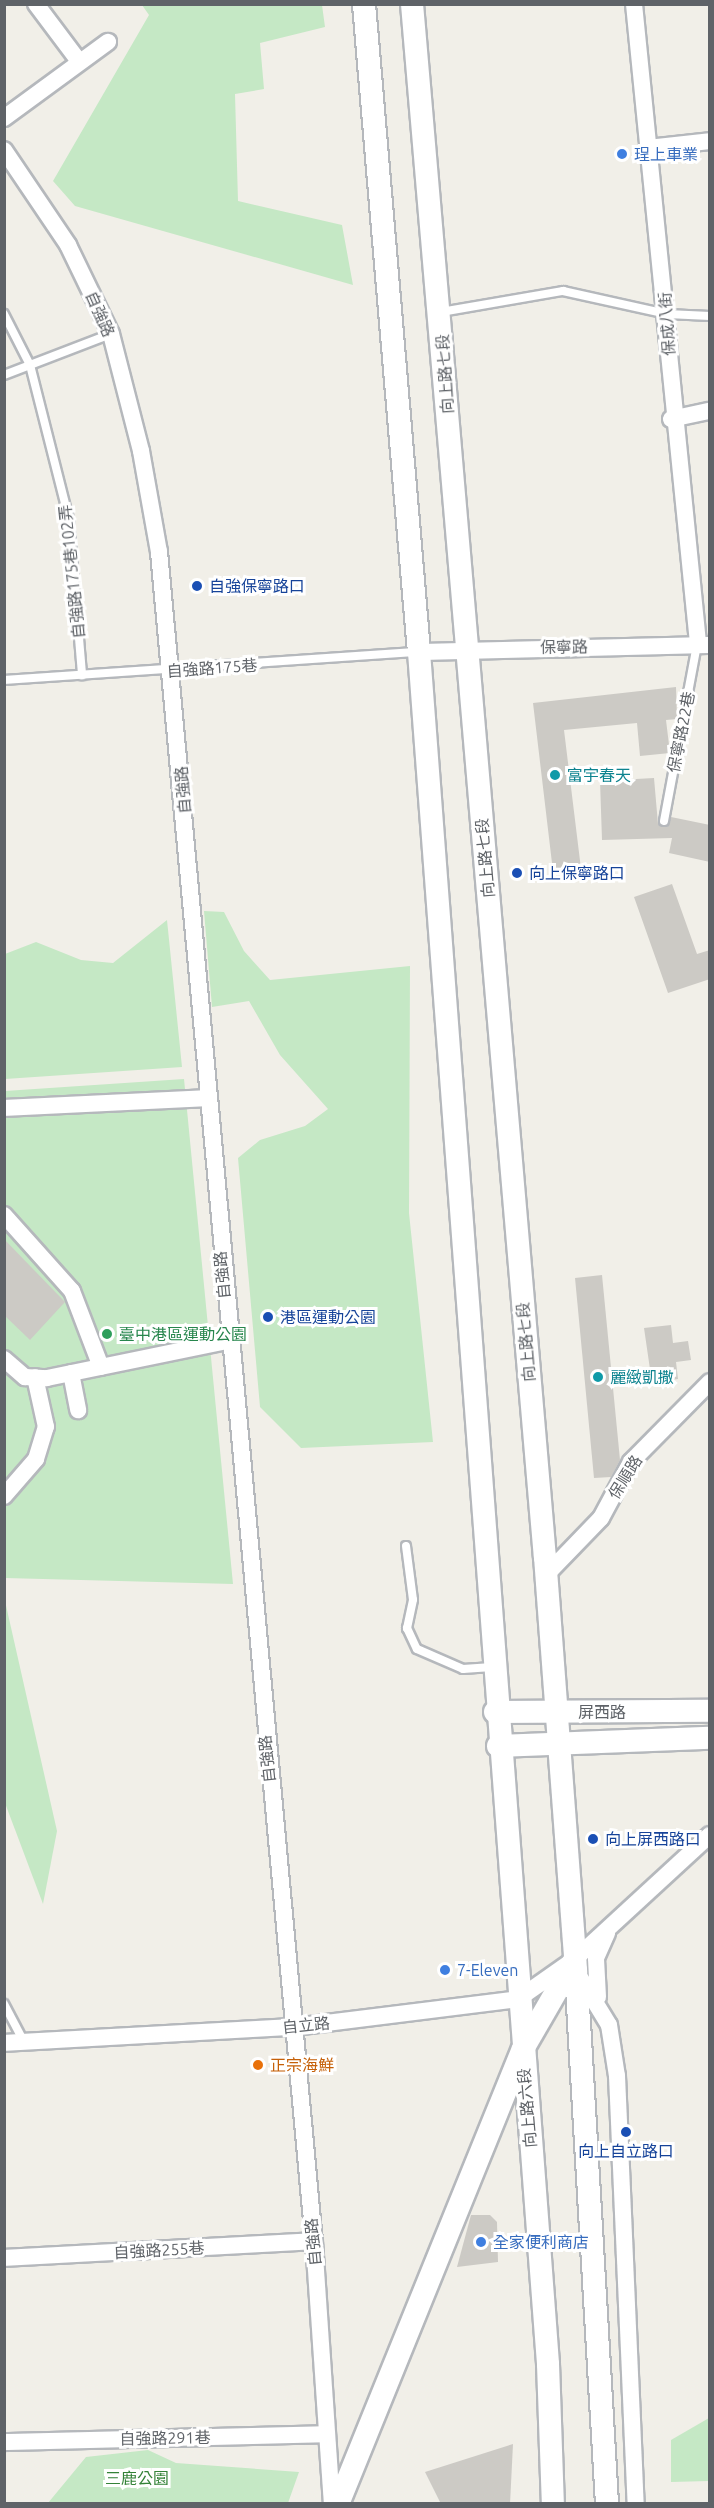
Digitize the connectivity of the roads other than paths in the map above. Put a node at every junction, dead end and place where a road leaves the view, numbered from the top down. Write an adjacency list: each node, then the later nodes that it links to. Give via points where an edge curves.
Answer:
1 (36, 4): 6 (street)
2 (364, 4): 22 (main road)
3 (412, 4): 11 (main road, 向上路七段)
4 (634, 4): 9 (street, 保成八街)
5 (108, 42): 6 (street)
6 (78, 60): 7 (street)
7 (4, 118)
8 (710, 141): 9 (street)
9 (648, 148): 13 (street, 保成八街)
10 (4, 150): 15 (street, 自強路, via 68,245)
11 (441, 312): 13 (lane, via 563,291); 21 (main road, 向上路七段)
12 (4, 314): 16 (lane, 自強路175巷102弄)
13 (667, 314): 14 (lane); 19 (street, 保成八街)
14 (710, 316)
15 (111, 334): 16 (lane); 23 (street, 自強路, via 141,451)
16 (30, 365): 17 (lane); 24 (lane, 自強路175巷102弄, via 69,519)
17 (4, 375)
18 (710, 411): 19 (street)
19 (671, 419): 20 (street, 保成八街)
20 (704, 644): 21 (street, 保寧路); 26 (lane, 保寧路22巷)
21 (464, 649): 22 (street, 保寧路); 39 (main road, 向上路七段)
22 (419, 652): 23 (lane, 自強路175巷); 40 (main road)
23 (173, 671): 24 (lane, 自強路175巷); 27 (street, 自強路)
24 (82, 675): 25 (lane, 自強路175巷)
25 (4, 680)
26 (664, 821)
27 (207, 1098): 28 (street); 30 (street, 自強路)
28 (4, 1108)
29 (4, 1215): 32 (street, via 72,1291)
30 (227, 1341): 32 (street); 53 (street, 自強路)
31 (4, 1359): 34 (street, via 25,1377)
32 (101, 1367): 33 (street)
33 (71, 1373): 34 (street); 36 (street)
34 (35, 1377): 37 (street, via 46,1427 36,1459)
35 (710, 1382): 39 (street, 保順路, via 631,1462 601,1518)
36 (78, 1410)
37 (4, 1496)
38 (406, 1546): 40 (lane, via 413,1600 407,1628 417,1649 463,1669)
39 (546, 1575): 43 (main road, 向上路七段)
40 (492, 1667): 42 (main road)
41 (710, 1711): 43 (main road, 屏西路)
42 (495, 1712): 43 (main road, 屏西路); 46 (main road, 向上路六段)
43 (555, 1712): 45 (main road)
44 (710, 1738): 45 (main road, 屏西路)
45 (558, 1740): 46 (main road, 屏西路); 49 (main road)
46 (498, 1746): 50 (main road, 向上路六段)
47 (710, 1835): 48 (street)
48 (610, 1925): 49 (street); 52 (street, via 596,1958 594,1981)
49 (575, 1965): 50 (street, 自立路); 52 (street); 56 (main road); 64 (main road)
50 (518, 1999): 53 (street, 自立路); 56 (main road, 向上路六段)
51 (4, 2004): 54 (lane)
52 (601, 2006): 65 (street, via 615,2066 623,2152)
53 (294, 2027): 54 (street, 自立路); 57 (street, 自強路)
54 (24, 2042): 55 (street, 自立路)
55 (4, 2043)
56 (523, 2049): 62 (main road); 63 (main road, 向上路六段, via 548,2364)
57 (314, 2241): 58 (street, 自強路255巷); 59 (street, 自強路)
58 (4, 2258)
59 (326, 2434): 60 (street, 自強路291巷); 61 (street, 自強路)
60 (4, 2442)
61 (332, 2504)
62 (338, 2504)
63 (553, 2504)
64 (607, 2504)
65 (636, 2504)

